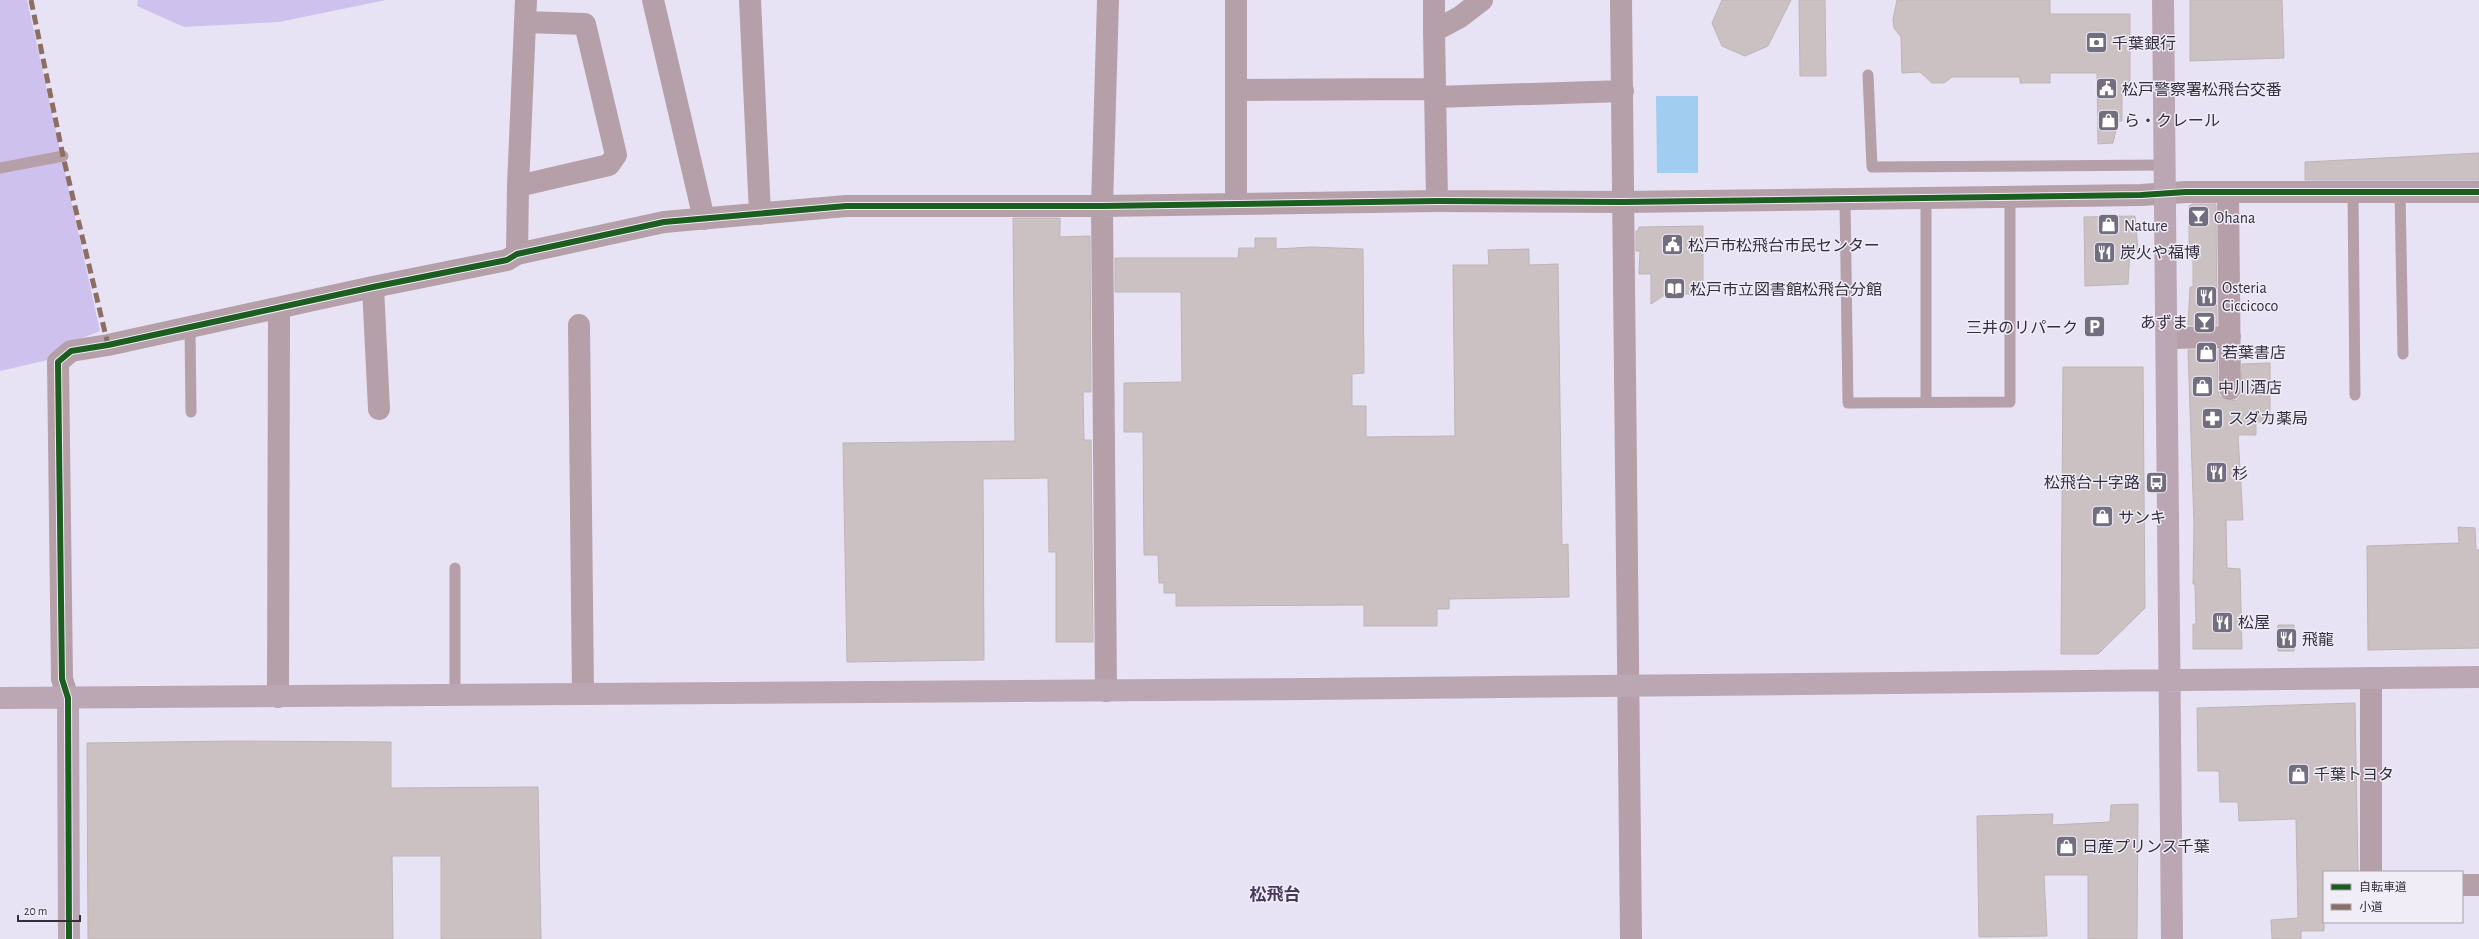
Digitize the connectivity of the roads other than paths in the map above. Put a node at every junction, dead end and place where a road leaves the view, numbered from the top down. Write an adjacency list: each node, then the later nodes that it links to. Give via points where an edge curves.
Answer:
1 (526, 0): 10 (street)
2 (654, 0): 33 (street)
3 (750, 0): 32 (street)
4 (1108, 0): 31 (street)
5 (1236, 0): 13 (street)
6 (1434, 0): 11 (street)
7 (1482, 0): 11 (street, via 1460,17)
8 (1621, 0): 14 (street)
9 (2163, 0): 17 (street)
10 (525, 22): 19 (street); 19 (street, via 585,24 616,155 609,165)
11 (1434, 31): 15 (street)
12 (1868, 75): 17 (lane, via 1872,166)
13 (1236, 90): 15 (street); 30 (street)
14 (1623, 91): 15 (street); 29 (street)
15 (1435, 93): 28 (street)
16 (63, 156): 18 (lane)
17 (2165, 165): 24 (street)
18 (0, 168)
19 (518, 186): 34 (street)
20 (2228, 192): 21 (street); 24 (street); 39 (street)
21 (2353, 192): 22 (street); 43 (lane)
22 (2400, 192): 23 (street); 41 (lane)
23 (2479, 192)
24 (2165, 193): 25 (street, via 2140,196); 40 (street)
25 (2010, 197): 26 (street); 44 (lane, via 2010,402)
26 (1926, 199): 27 (street); 44 (lane)
27 (1845, 200): 29 (street); 44 (lane, via 1848,404)
28 (1437, 201): 29 (street); 30 (street)
29 (1623, 202): 51 (street)
30 (1236, 203): 31 (street)
31 (1102, 206): 32 (street, via 846,206); 52 (street)
32 (760, 214): 33 (street)
33 (704, 219): 34 (street, via 664,222)
34 (517, 254): 35 (street, via 507,260)
35 (373, 287): 36 (street); 45 (street)
36 (279, 308): 38 (street); 55 (street)
37 (579, 325): 53 (street)
38 (190, 327): 46 (lane); 57 (street, via 71,351 58,362 62,679)
39 (2230, 337): 40 (street); 42 (street)
40 (2167, 338): 50 (street)
41 (2403, 354)
42 (2230, 389)
43 (2355, 395)
44 (1926, 402)
45 (379, 409)
46 (191, 412)
47 (455, 568): 54 (lane)
48 (2479, 677): 49 (street)
49 (2371, 678): 50 (street); 58 (street)
50 (2169, 680): 51 (street); 63 (street)
51 (1628, 685): 52 (street); 62 (street)
52 (1106, 691): 53 (street)
53 (583, 694): 54 (street)
54 (455, 696): 55 (street)
55 (278, 697): 57 (street)
56 (0, 698): 57 (street)
57 (68, 698): 61 (street)
58 (2372, 871)
59 (2463, 885): 60 (street)
60 (2479, 885)
61 (70, 939)
62 (1630, 939)
63 (2172, 939)

